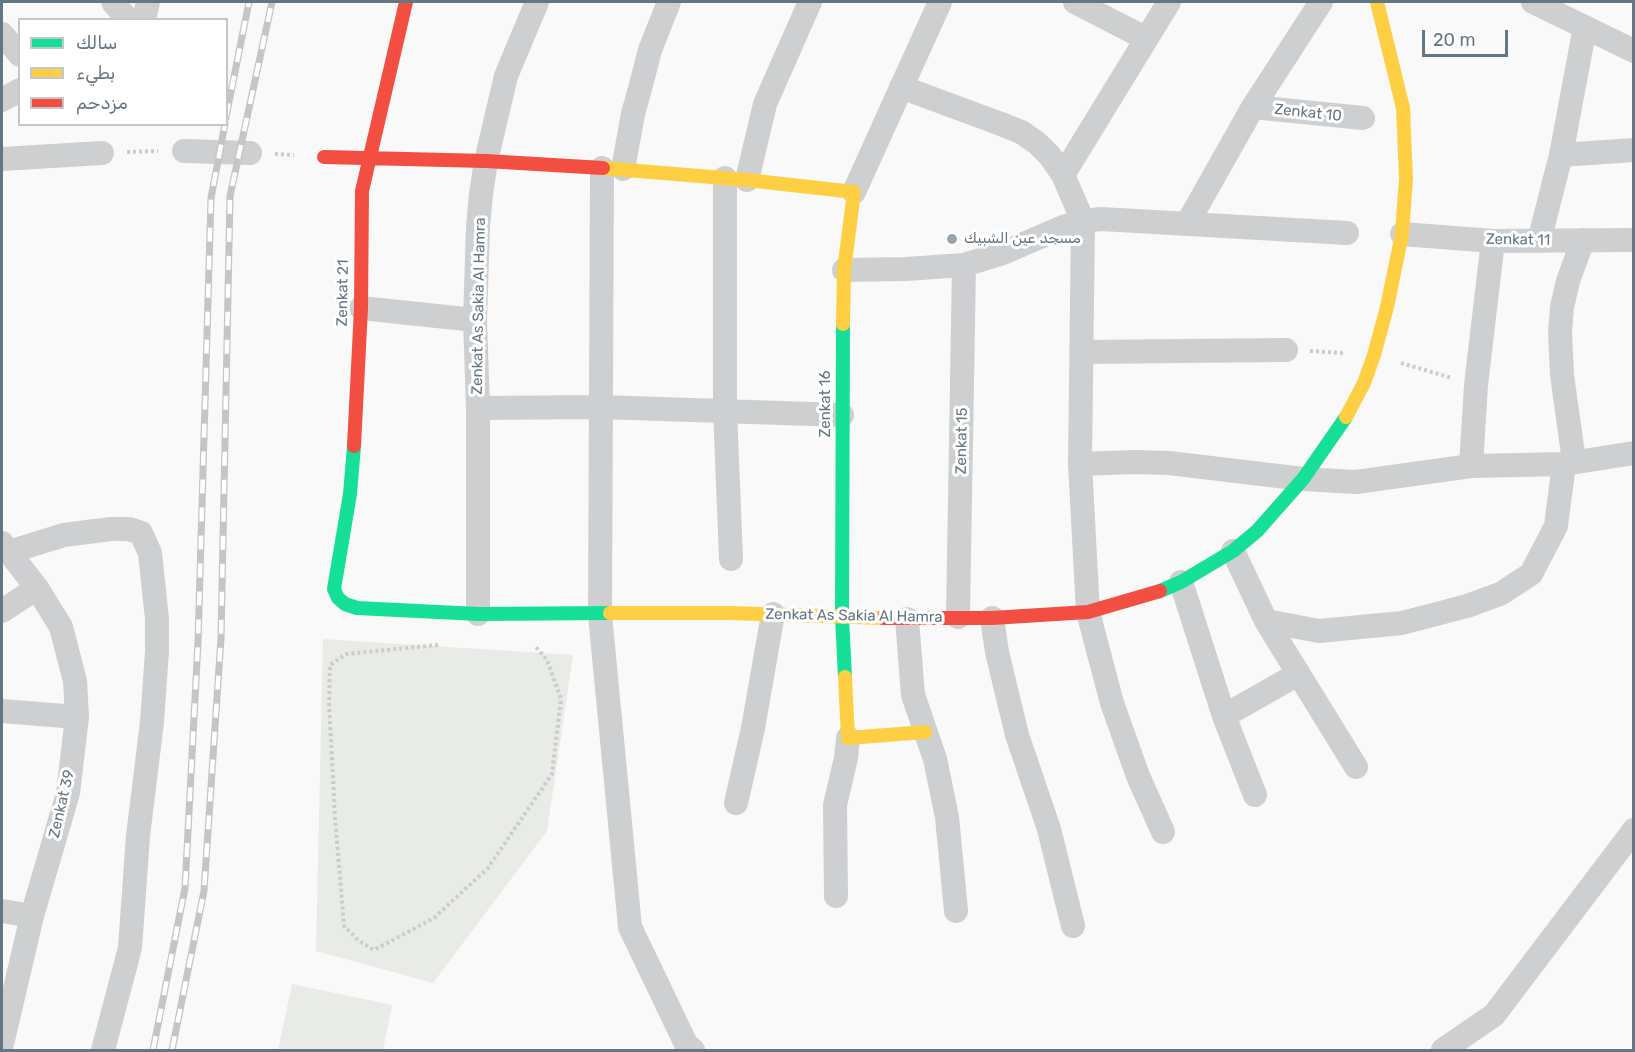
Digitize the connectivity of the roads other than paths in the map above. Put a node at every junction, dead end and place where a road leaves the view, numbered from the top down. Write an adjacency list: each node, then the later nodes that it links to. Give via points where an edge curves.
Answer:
1 (113, 2): 13 (street)
2 (148, 2): 14 (street)
3 (406, 2): 31 (street, Zenkat 21)
4 (537, 2): 33 (street, Zenkat As Sakia Al Hamra, via 506,76)
5 (669, 2): 34 (street)
6 (810, 2): 36 (street)
7 (940, 2): 20 (street)
8 (1075, 2): 17 (street)
9 (1169, 2): 17 (street)
10 (1321, 2): 23 (street)
11 (1377, 2): 41 (street, Zenkat As Sakia Al Hamra, via 1403,108 1406,178)
12 (1533, 2): 15 (street)
13 (126, 18)
14 (144, 18)
15 (1585, 27): 18 (street); 29 (street)
16 (2, 34): 19 (street)
17 (1145, 38): 35 (street)
18 (1634, 51)
19 (18, 54)
20 (901, 87): 35 (street, via 1021,132 1044,150); 37 (street)
21 (18, 91): 22 (street)
22 (2, 100)
23 (1253, 107): 24 (street, Zenkat 10); 39 (street)
24 (1363, 118)
25 (1634, 150): 29 (street)
26 (184, 151): 28 (street)
27 (102, 153): 32 (street)
28 (250, 153)
29 (1561, 155): 45 (street)
30 (324, 157): 31 (street)
31 (369, 157): 33 (street); 48 (street, Zenkat 21, via 361,208)
32 (2, 158)
33 (486, 160): 34 (street); 49 (street, Zenkat As Sakia Al Hamra, via 478,227)
34 (613, 169): 36 (street); 52 (street)
35 (1063, 175): 38 (street)
36 (736, 179): 37 (street); 54 (street)
37 (854, 192): 47 (street, Zenkat 16)
38 (1083, 221): 39 (street); 46 (street); 51 (street)
39 (1186, 224): 40 (street)
40 (1347, 233)
41 (1402, 234): 44 (street, Zenkat 11); 60 (street, Zenkat As Sakia Al Hamra, via 1387,306 1364,383 1344,421)
42 (1583, 240): 43 (street, Zenkat 11); 45 (street, Zenkat 11); 57 (street, via 1568,281 1560,332)
43 (1634, 240)
44 (1492, 241): 45 (street, Zenkat 11); 59 (street)
45 (1539, 241)
46 (964, 265): 47 (street); 72 (street, Zenkat 15)
47 (844, 270): 55 (street, Zenkat 16)
48 (361, 308): 49 (street); 68 (street, Zenkat 21, via 350,494 334,589 345,604 357,608)
49 (475, 321): 53 (street, Zenkat As Sakia Al Hamra)
50 (1286, 350): 51 (street)
51 (1082, 351): 58 (street)
52 (601, 407): 53 (street); 54 (street); 70 (street)
53 (478, 408): 68 (street, Zenkat As Sakia Al Hamra)
54 (725, 409): 55 (street); 63 (street)
55 (842, 415): 71 (street, Zenkat 16)
56 (1634, 453): 57 (street)
57 (1569, 462): 59 (street); 75 (street, via 1556,526 1531,573 1500,594 1402,623 1319,631)
58 (1080, 464): 60 (street, via 1169,463); 67 (street)
59 (1471, 466): 60 (street, via 1356,482)
60 (1304, 479): 62 (street, Zenkat As Sakia Al Hamra, via 1257,531)
61 (5, 548): 65 (street, Zenkat 39); 93 (street, via 64,535 129,529 141,533 150,553 157,619 152,722 130,948)
62 (1233, 551): 64 (street, Zenkat As Sakia Al Hamra); 75 (street)
63 (731, 559)
64 (1181, 582): 67 (street, Zenkat As Sakia Al Hamra); 78 (street)
65 (37, 588): 66 (street); 79 (street, Zenkat 39, via 61,627 75,681)
66 (2, 611)
67 (1088, 612): 73 (street, Zenkat As Sakia Al Hamra); 86 (street, via 1112,703)
68 (478, 614): 70 (street, Zenkat As Sakia Al Hamra)
69 (773, 614): 70 (street, Zenkat As Sakia Al Hamra); 71 (street, Zenkat As Sakia Al Hamra); 84 (street)
70 (600, 615): 94 (street, via 630,927 686,1044)
71 (842, 617): 74 (street, Zenkat As Sakia Al Hamra); 81 (street, Zenkat 16)
72 (958, 617): 73 (street, Zenkat As Sakia Al Hamra); 74 (street, Zenkat As Sakia Al Hamra)
73 (992, 618): 91 (street, via 1017,735 1049,829)
74 (907, 619): 80 (street, via 913,695)
75 (1266, 621): 76 (street)
76 (1298, 674): 78 (street); 82 (street)
77 (2, 711): 79 (street)
78 (1224, 716): 83 (street)
79 (77, 717): 90 (street, Zenkat 39, via 68,793)
80 (926, 732): 81 (street); 89 (street, via 947,817)
81 (848, 738): 87 (street, via 835,805)
82 (1356, 767)
83 (1255, 795)
84 (736, 803)
85 (1634, 830): 95 (street, via 1494,1015)
86 (1163, 832)
87 (836, 896)
88 (2, 911): 90 (street)
89 (956, 911)
90 (32, 916): 92 (street, Zenkat 39)
91 (1072, 926)
92 (2, 1044)
93 (103, 1050)
94 (693, 1050)
95 (1443, 1050)

